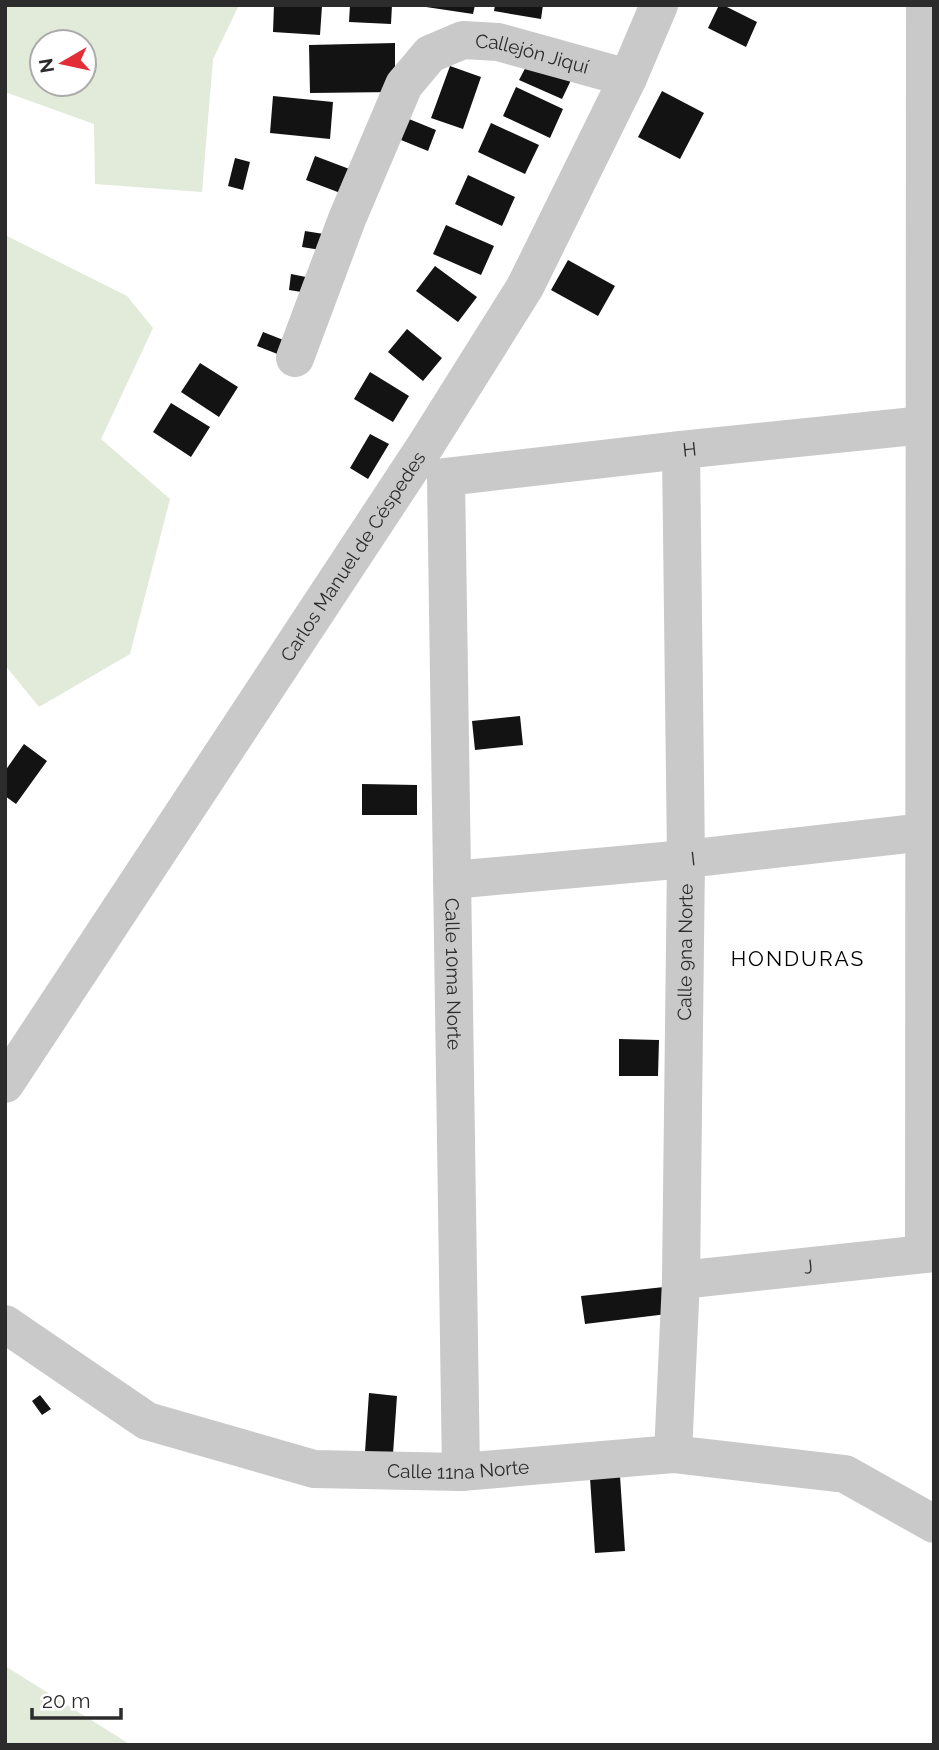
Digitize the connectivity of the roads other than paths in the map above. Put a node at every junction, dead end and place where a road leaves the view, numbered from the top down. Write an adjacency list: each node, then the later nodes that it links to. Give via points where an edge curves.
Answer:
1 (659, 5): 3 (street, Carlos Manuel de Céspedes)
2 (925, 5): 5 (street)
3 (628, 78): 4 (street, Callejón Jiquí, via 498,42 463,40 430,54 404,85); 7 (street, Carlos Manuel de Céspedes)
4 (295, 358)
5 (929, 424): 6 (street, H); 8 (street)
6 (681, 450): 7 (street, H); 9 (street, Calle 9na Norte)
7 (435, 462): 10 (street, Calle 10ma Norte); 11 (street, Carlos Manuel de Céspedes)
8 (929, 831): 9 (street, I); 12 (street)
9 (686, 859): 10 (street, I); 13 (street, Calle 9na Norte)
10 (452, 880): 16 (street, Calle 10ma Norte)
11 (5, 1084)
12 (929, 1253): 13 (street, J)
13 (681, 1280): 15 (street, Calle 9na Norte)
14 (5, 1324): 16 (street, Calle 11na Norte, via 147,1421 314,1469)
15 (673, 1454): 16 (street, Calle 11na Norte); 17 (street, Calle 11na Norte, via 845,1474)
16 (461, 1472)
17 (934, 1524)

